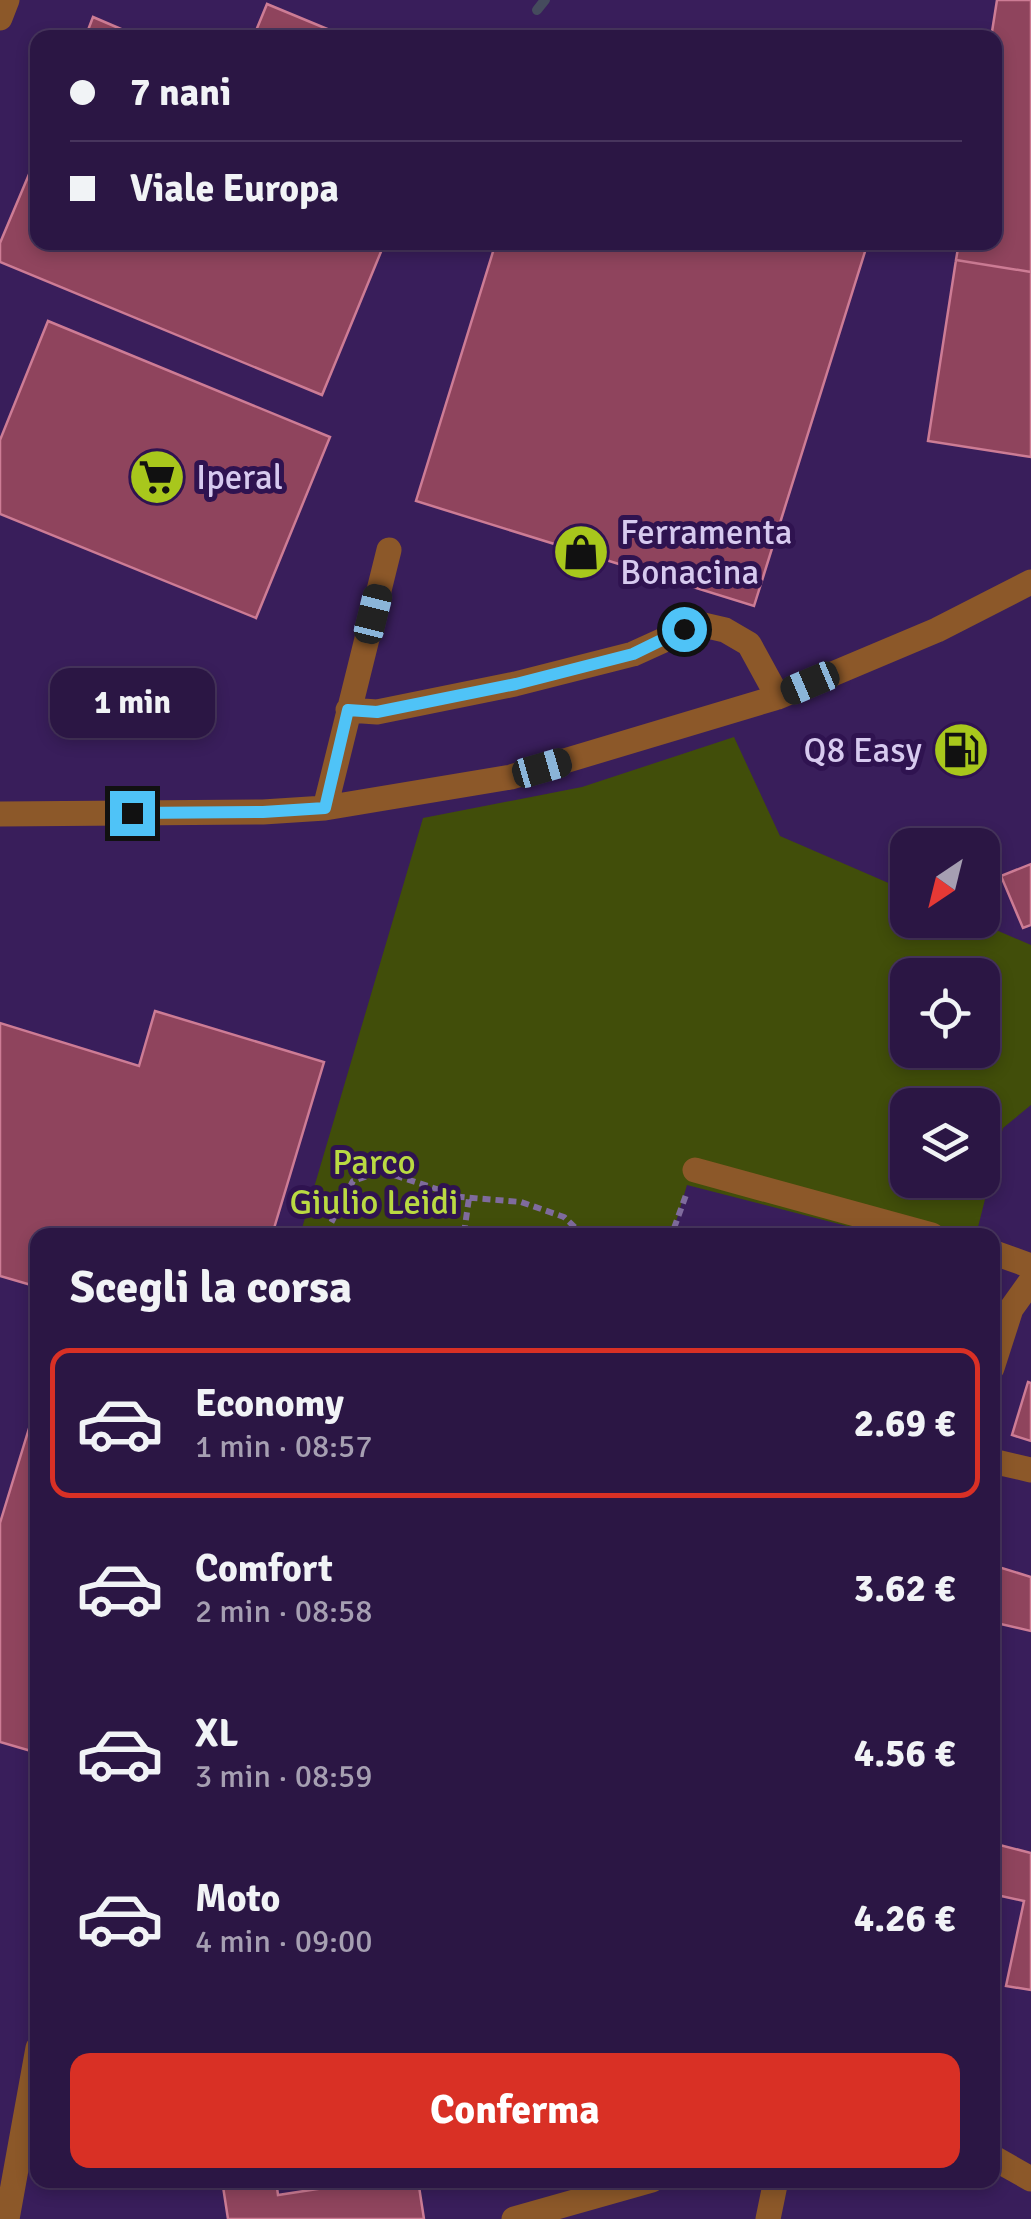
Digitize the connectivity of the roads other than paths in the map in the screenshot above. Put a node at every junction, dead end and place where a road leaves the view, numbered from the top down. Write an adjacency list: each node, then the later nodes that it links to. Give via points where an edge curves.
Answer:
1 (7, 0): 2 (street)
2 (0, 18)
3 (389, 550): 6 (street)
4 (1031, 582): 5 (street)
5 (778, 696): 6 (street, via 749,644 699,624 633,654 516,684 377,712); 7 (street, via 511,777)
6 (348, 710): 7 (street)
7 (325, 808): 8 (street)
8 (0, 814)
9 (695, 1170): 10 (street)
10 (906, 1228)
11 (1000, 1255): 12 (street)
12 (1031, 1266)
13 (1031, 1281): 14 (street, via 1011,1309)
14 (1000, 1343)
15 (1000, 1463): 16 (street)
16 (1031, 1470)
17 (30, 2091): 22 (street)
18 (1000, 2162): 19 (street)
19 (1031, 2180)
20 (624, 2188): 23 (street)
21 (774, 2188): 24 (street)
22 (7, 2219)
23 (514, 2219)
24 (768, 2219)

